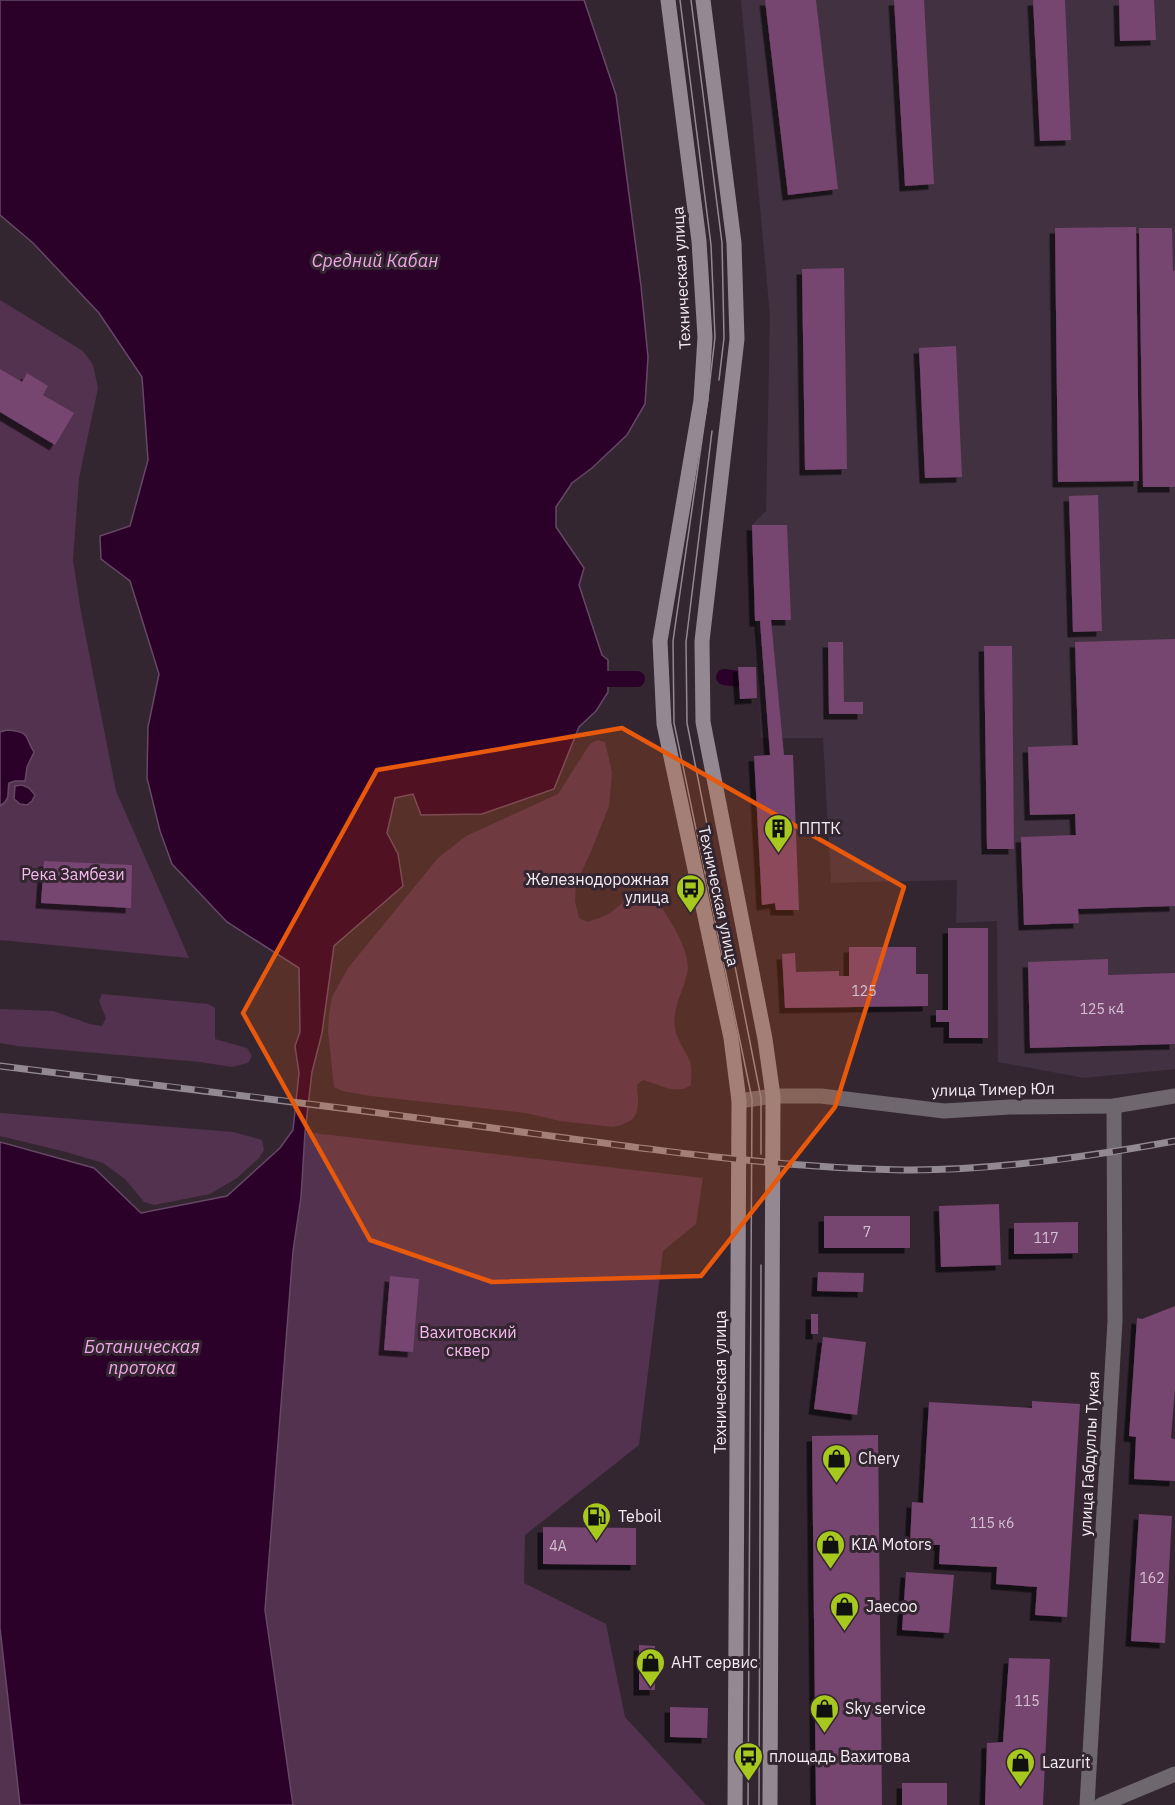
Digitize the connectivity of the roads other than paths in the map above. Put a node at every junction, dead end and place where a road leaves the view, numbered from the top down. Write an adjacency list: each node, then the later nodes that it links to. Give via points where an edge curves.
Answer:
1 (668, 0): 5 (main road, Техническая улица, via 699,241 705,337 701,400 660,641 664,724 731,1038)
2 (703, 0): 3 (main road, Техническая улица, via 734,243 737,339 702,641 703,722)
3 (773, 1096): 5 (street, улица Тимер Юл); 6 (street, улица Тимер Юл, via 821,1096 944,1111); 9 (main road, Техническая улица)
4 (1175, 1096): 6 (street, улица Тимер Юл)
5 (739, 1101): 8 (main road, Техническая улица)
6 (1114, 1106): 10 (street, улица Габдуллы Тукая, via 1115,1321)
7 (1175, 1774): 11 (street)
8 (735, 1805)
9 (770, 1805)
10 (1087, 1805)
11 (1101, 1805)

